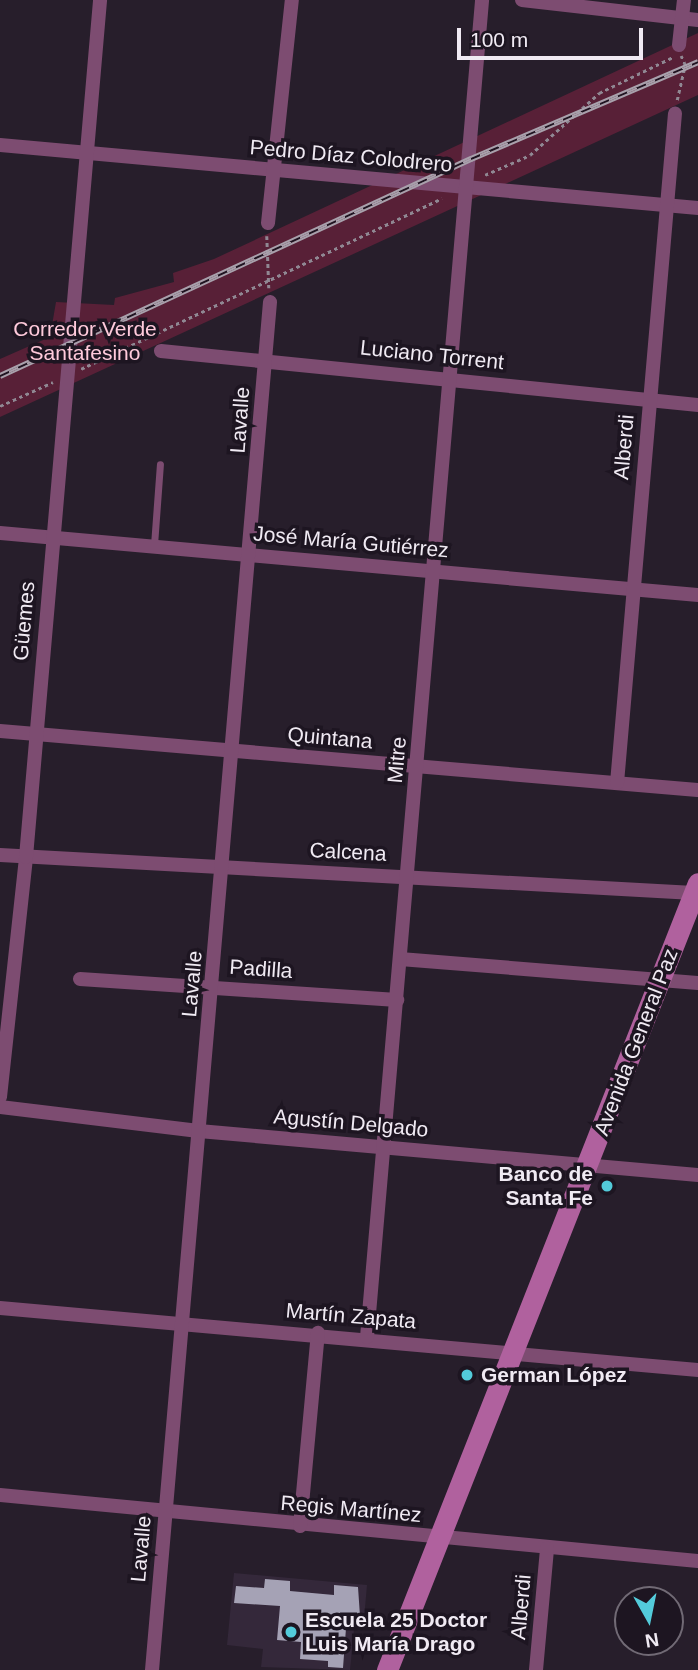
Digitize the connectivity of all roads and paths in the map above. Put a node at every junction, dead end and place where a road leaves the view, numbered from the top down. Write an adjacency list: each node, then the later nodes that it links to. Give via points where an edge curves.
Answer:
1 (100, 0): 11 (street, Güemes)
2 (292, 0): 12 (street)
3 (482, 0): 13 (street, Mitre)
4 (522, 0): 6 (street)
5 (684, 0): 6 (street)
6 (682, 19): 7 (street); 8 (street)
7 (698, 20)
8 (679, 45): 9 (path, via 685,65)
9 (675, 114): 14 (street, Alberdi)
10 (0, 145): 11 (street, Pedro Díaz Colodrero)
11 (87, 154): 12 (street, Pedro Díaz Colodrero); 21 (street, Güemes)
12 (272, 171): 13 (street, Pedro Díaz Colodrero); 16 (street)
13 (469, 187): 14 (street, Pedro Díaz Colodrero); 22 (street, Mitre)
14 (666, 205): 15 (street, Pedro Díaz Colodrero); 23 (street, Alberdi)
15 (698, 208)
16 (268, 223): 17 (path)
17 (270, 302): 20 (street, Lavalle)
18 (184, 321): 21 (path)
19 (160, 351): 20 (street, Luciano Torrent)
20 (265, 360): 22 (street, Luciano Torrent); 30 (street, Lavalle)
21 (67, 376): 25 (path); 28 (street, Güemes)
22 (452, 377): 23 (street, Luciano Torrent); 31 (street, Mitre)
23 (649, 401): 24 (street, Luciano Torrent); 32 (street, Alberdi)
24 (698, 404)
25 (0, 406)
26 (160, 464): 29 (lane)
27 (0, 533): 28 (street, José María Gutiérrez)
28 (52, 538): 29 (street, José María Gutiérrez); 35 (street, Güemes)
29 (154, 545): 30 (street, José María Gutiérrez)
30 (251, 553): 31 (street, José María Gutiérrez); 36 (street, Lavalle)
31 (435, 571): 32 (street, José María Gutiérrez); 37 (street, Mitre)
32 (632, 590): 33 (street, José María Gutiérrez); 38 (street, Alberdi)
33 (698, 595)
34 (0, 731): 35 (street, Quintana)
35 (36, 733): 36 (street, Quintana); 41 (street, Güemes)
36 (234, 750): 37 (street, Quintana); 42 (street, Lavalle)
37 (417, 766): 38 (street, Quintana); 43 (street, Mitre)
38 (617, 783): 39 (street, Quintana)
39 (698, 790)
40 (0, 855): 41 (street, Calcena)
41 (26, 857): 42 (street, Calcena); 51 (street, Güemes)
42 (222, 867): 43 (street, Calcena); 49 (street, Lavalle)
43 (408, 876): 44 (street, Calcena); 45 (street, Mitre)
44 (696, 888): 47 (main road, Avenida General Paz)
45 (400, 959): 47 (street); 50 (street, Mitre)
46 (80, 979): 49 (street, Padilla)
47 (658, 981): 48 (street); 55 (main road, Avenida General Paz)
48 (698, 983)
49 (213, 987): 50 (street, Padilla); 53 (street, Lavalle)
50 (397, 1000): 54 (street, Mitre)
51 (0, 1097)
52 (0, 1107): 53 (street, Agustín Delgado)
53 (199, 1131): 54 (street, Agustín Delgado); 58 (street, Lavalle)
54 (383, 1148): 55 (street, Agustín Delgado); 60 (street, Mitre)
55 (589, 1165): 56 (street, Agustín Delgado); 61 (main road, Avenida General Paz)
56 (698, 1175)
57 (0, 1308): 58 (street, Martín Zapata)
58 (180, 1322): 59 (street, Martín Zapata); 64 (street, Lavalle)
59 (318, 1334): 60 (street, Martín Zapata); 65 (street)
60 (367, 1338): 61 (street, Martín Zapata)
61 (515, 1352): 62 (street, Martín Zapata); 66 (main road, Avenida General Paz)
62 (698, 1370)
63 (0, 1495): 64 (street, Regis Martínez)
64 (166, 1514): 65 (street, Regis Martínez); 69 (street, Lavalle)
65 (300, 1526): 66 (street, Regis Martínez)
66 (440, 1537): 67 (street, Regis Martínez); 70 (main road, Avenida General Paz)
67 (547, 1548): 68 (street, Regis Martínez); 71 (street, Alberdi)
68 (698, 1561)
69 (152, 1670)
70 (387, 1670)
71 (536, 1670)

